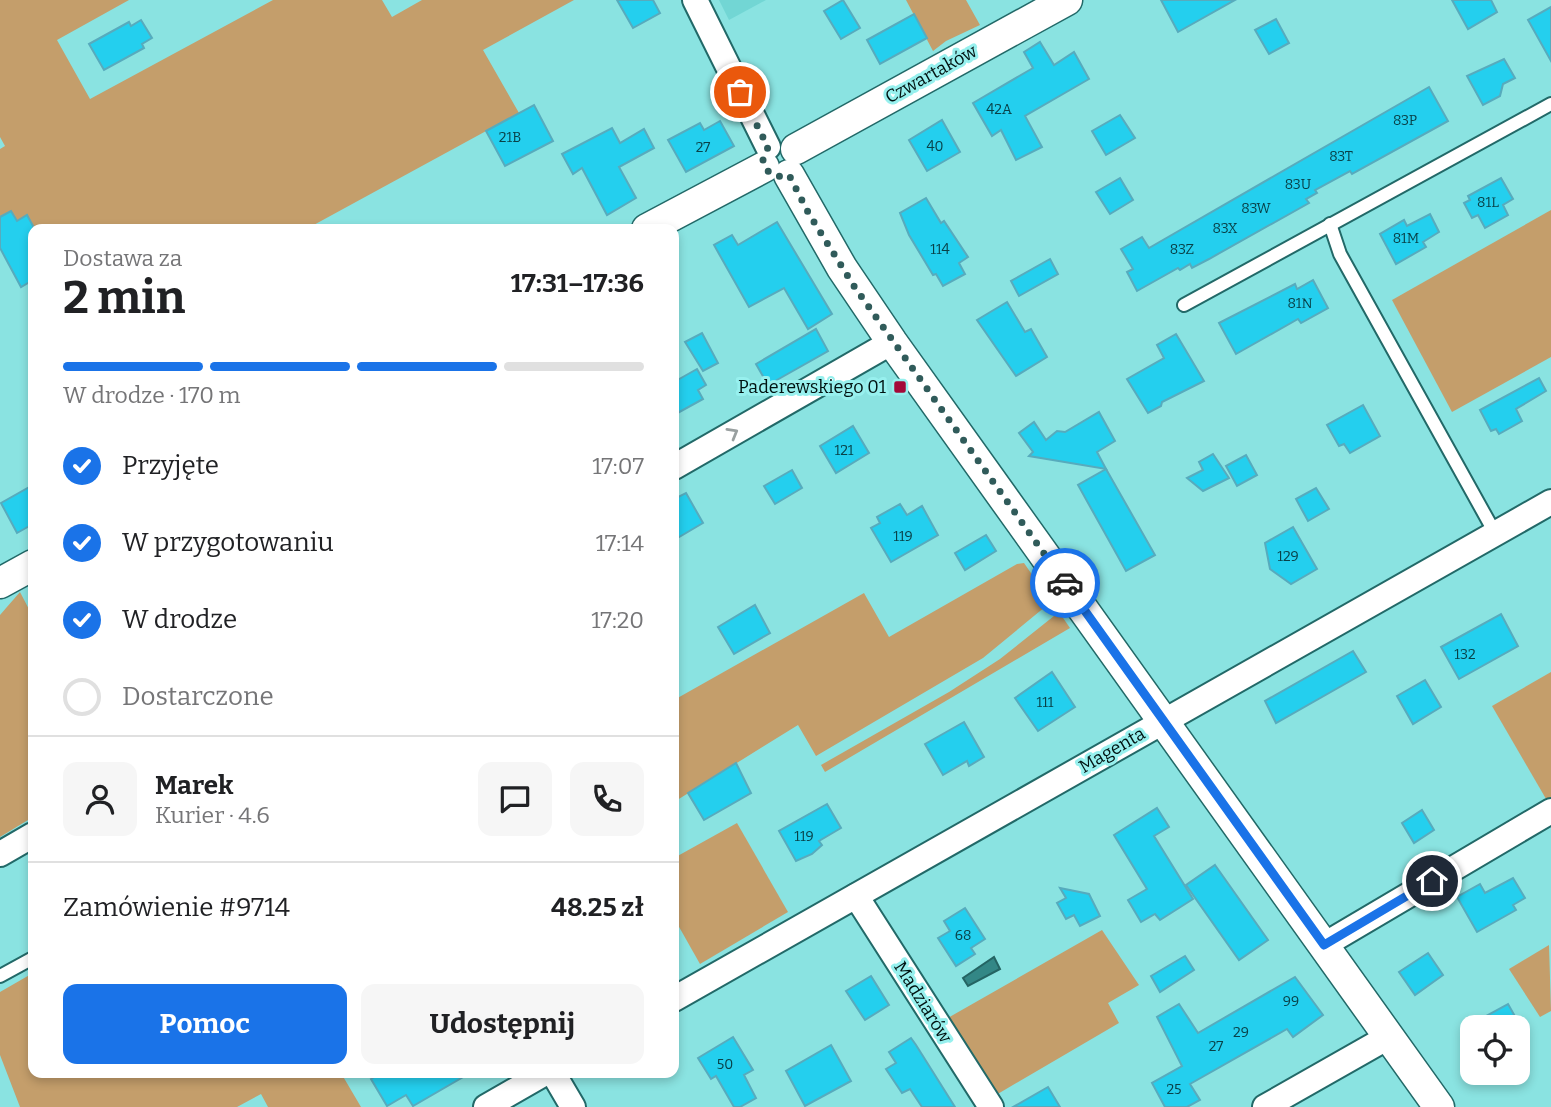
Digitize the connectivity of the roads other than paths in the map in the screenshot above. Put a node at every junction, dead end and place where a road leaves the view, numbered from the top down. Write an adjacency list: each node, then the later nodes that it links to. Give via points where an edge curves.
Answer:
1 (695, 0): 4 (street)
2 (1067, 0): 4 (street, Czwartaków)
3 (1551, 104): 6 (lane)
4 (779, 159): 5 (street, Czwartaków); 8 (street, via 835,257)
5 (656, 224)
6 (1330, 225): 7 (lane); 11 (lane, via 1340,254)
7 (1184, 304)
8 (892, 342): 9 (street, one-way to 8); 14 (street)
9 (679, 464)
10 (1551, 502): 11 (street, Magenta)
11 (1495, 533): 14 (street, Magenta)
12 (28, 568): 13 (street)
13 (0, 583)
14 (1163, 720): 18 (street, Magenta); 19 (street)
15 (1551, 811): 19 (street)
16 (28, 838): 17 (street)
17 (0, 854)
18 (856, 895): 22 (street, Magenta); 28 (street, Madziarów)
19 (1324, 945): 23 (street)
20 (28, 961): 21 (lane)
21 (0, 976)
22 (679, 996)
23 (1390, 1036): 29 (street); 30 (street)
24 (536, 1078): 26 (street)
25 (556, 1078): 27 (street)
26 (486, 1107)
27 (573, 1107)
28 (991, 1107)
29 (1265, 1107)
30 (1439, 1107)

